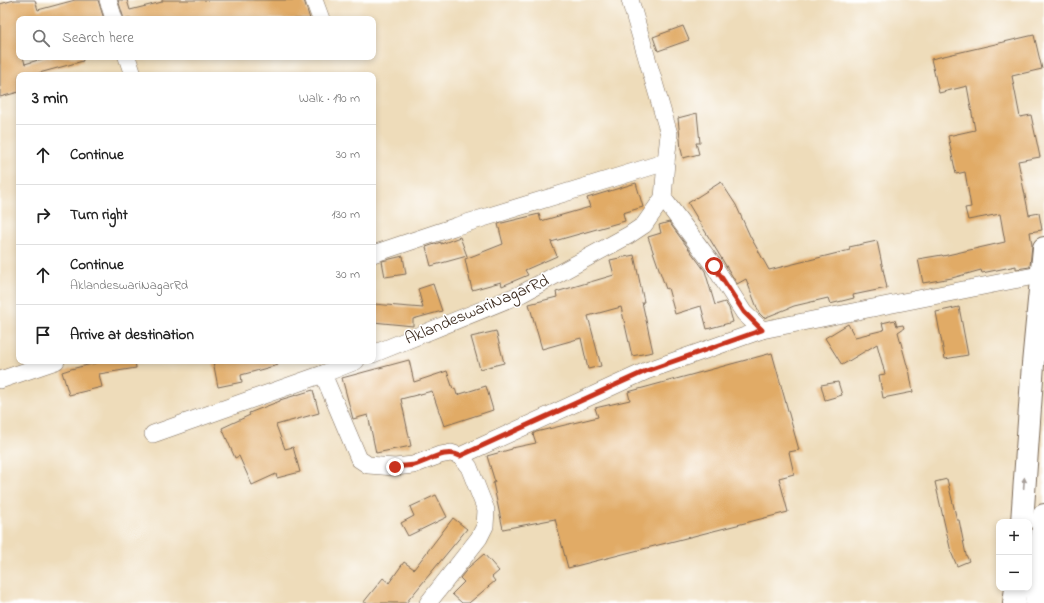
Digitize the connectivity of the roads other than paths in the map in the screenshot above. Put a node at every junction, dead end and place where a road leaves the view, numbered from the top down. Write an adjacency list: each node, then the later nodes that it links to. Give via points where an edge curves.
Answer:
1 (108, 0): 4 (street)
2 (314, 0): 5 (street)
3 (630, 0): 8 (street, AklandeswariNagarRd, via 669,134)
4 (113, 16)
5 (320, 16)
6 (128, 60): 7 (street)
7 (132, 72)
8 (658, 164): 9 (street, AklandeswariNagarRd); 11 (street)
9 (663, 192): 13 (street, via 744,312); 14 (street, AklandeswariNagarRd, via 644,225 629,235 521,294)
10 (1044, 248): 12 (highway)
11 (376, 253)
12 (1042, 274): 13 (street); 22 (highway, one-way to 12)
13 (762, 330): 20 (street, via 646,371)
14 (376, 353)
15 (47, 364): 18 (street)
16 (348, 364): 17 (street)
17 (323, 374): 19 (street); 20 (street, via 359,459 368,464 395,467 413,465 446,454)
18 (0, 380)
19 (153, 434)
20 (460, 456): 26 (street, via 469,467 486,510 485,526 479,538)
21 (1044, 515): 24 (highway)
22 (1022, 519)
23 (1032, 522): 24 (street)
24 (1044, 522): 28 (highway)
25 (1016, 591): 27 (highway)
26 (428, 603)
27 (1014, 603)
28 (1036, 603)

